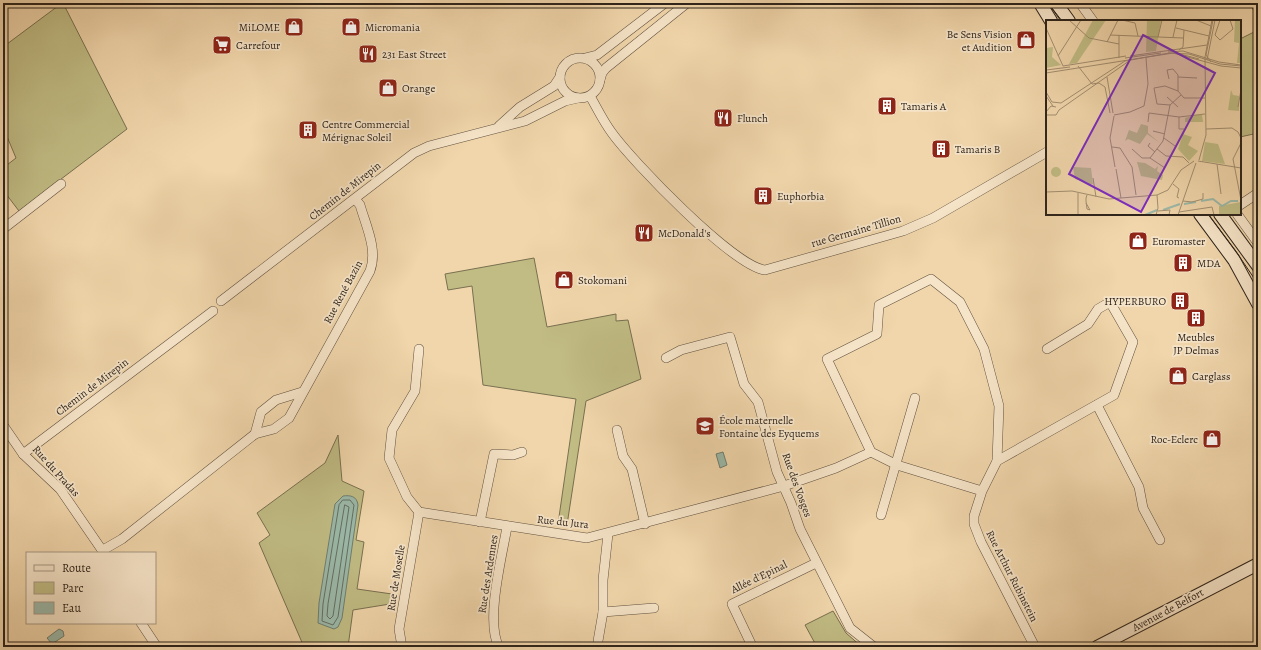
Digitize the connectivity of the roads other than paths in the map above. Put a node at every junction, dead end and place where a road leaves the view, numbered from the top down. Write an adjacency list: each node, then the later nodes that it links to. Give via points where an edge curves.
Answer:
1 (665, 3): 12 (street, via 597,55)
2 (687, 3): 14 (street, via 606,68)
3 (1040, 3): 10 (main road)
4 (1056, 3): 9 (main road)
5 (1065, 3): 9 (main road)
6 (1080, 3): 11 (street)
7 (1255, 3): 8 (street)
8 (1258, 9)
9 (1074, 19)
10 (1050, 20)
11 (1092, 20)
12 (585, 58): 13 (street, via 569,61); 14 (street, via 596,66)
13 (560, 77): 16 (street, via 563,89); 17 (street, Chemin de Mirepin, via 554,86 520,107)
14 (600, 80): 15 (street, via 595,92)
15 (590, 96): 16 (street); 18 (street, rue Germaine Tillion, via 611,132 671,199 750,264 757,269 765,270 903,232)
16 (578, 98): 17 (street, Chemin de Mirepin, via 565,101 524,121)
17 (498, 127): 21 (street, Chemin de Mirepin, via 429,146 414,153)
18 (1046, 153)
19 (62, 184): 26 (street)
20 (1258, 193): 22 (street)
21 (355, 199): 30 (street, Chemin de Mirepin); 35 (street, Rue René Bazin, via 360,205 374,261)
22 (1241, 204)
23 (1201, 215): 29 (main road, via 1234,260)
24 (1221, 215): 28 (main road)
25 (1238, 215): 27 (street)
26 (3, 229)
27 (1258, 243)
28 (1258, 266)
29 (1257, 300)
30 (221, 301)
31 (213, 311): 43 (street, Chemin de Mirepin)
32 (1047, 348): 37 (street, via 1088,324 1098,309 1110,302 1133,342 1114,396)
33 (418, 349): 48 (street, via 416,390 392,430 389,458 407,497)
34 (666, 358): 46 (street, Rue des Vosges, via 681,350 730,337 744,384 758,402 777,472)
35 (302, 392): 40 (street, Rue René Bazin, via 289,418 274,429); 40 (street, via 276,400 261,412)
36 (915, 398): 45 (street)
37 (1097, 406): 44 (street); 54 (street, via 1139,487 1142,508)
38 (3, 425): 43 (street, Rue du Pradas)
39 (617, 430): 51 (street, via 623,456 632,469)
40 (255, 434): 55 (street, Rue René Bazin)
41 (522, 452): 50 (street, via 512,455 494,454)
42 (871, 452): 44 (street, Rue Arthur Rubinstein, via 827,359 877,334 879,305 931,279 960,302 984,349 999,406); 45 (street); 46 (street, Rue du Jura, via 836,468)
43 (24, 454): 55 (street, Rue du Pradas, via 60,490)
44 (997, 461): 47 (street, Rue Arthur Rubinstein)
45 (897, 465): 47 (street); 49 (street)
46 (784, 486): 51 (street, Rue du Jura); 56 (street, Rue des Vosges, via 800,530)
47 (982, 491): 69 (street, Rue Arthur Rubinstein, via 974,524)
48 (419, 512): 50 (street, Rue du Jura); 66 (street, Rue de Moselle, via 399,629)
49 (881, 515)
50 (480, 522): 52 (street, Rue du Jura)
51 (645, 524): 53 (street, Rue du Jura)
52 (507, 527): 53 (street, Rue du Jura, via 587,538); 67 (street, Rue des Ardennes, via 493,618 495,640)
53 (608, 534): 61 (street, via 602,580)
54 (1160, 540)
55 (104, 552)
56 (816, 563): 64 (street, Allée d'Epinal, via 732,604); 68 (street, Rue des Vosges, via 850,628)
57 (1258, 564): 59 (main road, Avenue de Belfort)
58 (1258, 571): 59 (main road, Avenue de Belfort)
59 (1238, 574): 70 (main road, Avenue de Belfort)
60 (654, 608): 61 (street)
61 (603, 612): 63 (street)
62 (142, 624): 65 (street)
63 (598, 641)
64 (752, 646)
65 (157, 647)
66 (402, 647)
67 (499, 647)
68 (874, 647)
69 (1035, 647)
70 (1098, 647)

